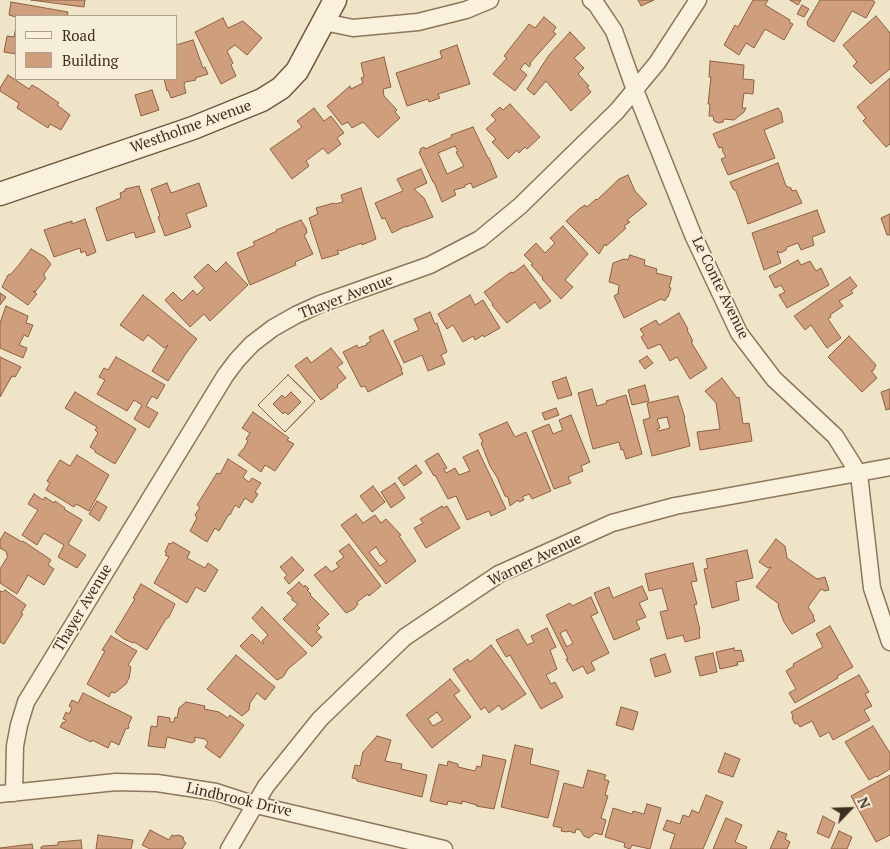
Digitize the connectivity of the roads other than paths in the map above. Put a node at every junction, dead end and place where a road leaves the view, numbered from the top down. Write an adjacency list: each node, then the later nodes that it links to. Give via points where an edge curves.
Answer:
1 (335, 0): 5 (street, Westholme Avenue)
2 (490, 0): 5 (street, via 466,10 418,22 353,28)
3 (591, 0): 6 (street, Le Conte Avenue, via 614,31)
4 (698, 0): 6 (street, Thayer Avenue, via 657,62)
5 (324, 22): 7 (street, Westholme Avenue, via 297,70 281,88 262,100 193,128)
6 (634, 90): 9 (street, Le Conte Avenue, via 693,235 739,333 774,379 835,436); 11 (street, Thayer Avenue, via 618,111 520,206 480,239 430,265 296,315 272,328 237,360 26,702)
7 (0, 194)
8 (890, 467): 9 (street, Warner Avenue)
9 (859, 474): 10 (street, Le Conte Avenue, via 872,588); 12 (street, Warner Avenue, via 675,506 612,523 499,574 405,637 320,719 266,786)
10 (890, 642)
11 (7, 793): 12 (street, Lindbrook Drive, via 116,782 157,782 216,792)
12 (256, 805): 13 (street, Warner Avenue); 14 (street, Lindbrook Drive)
13 (229, 849)
14 (444, 849)

